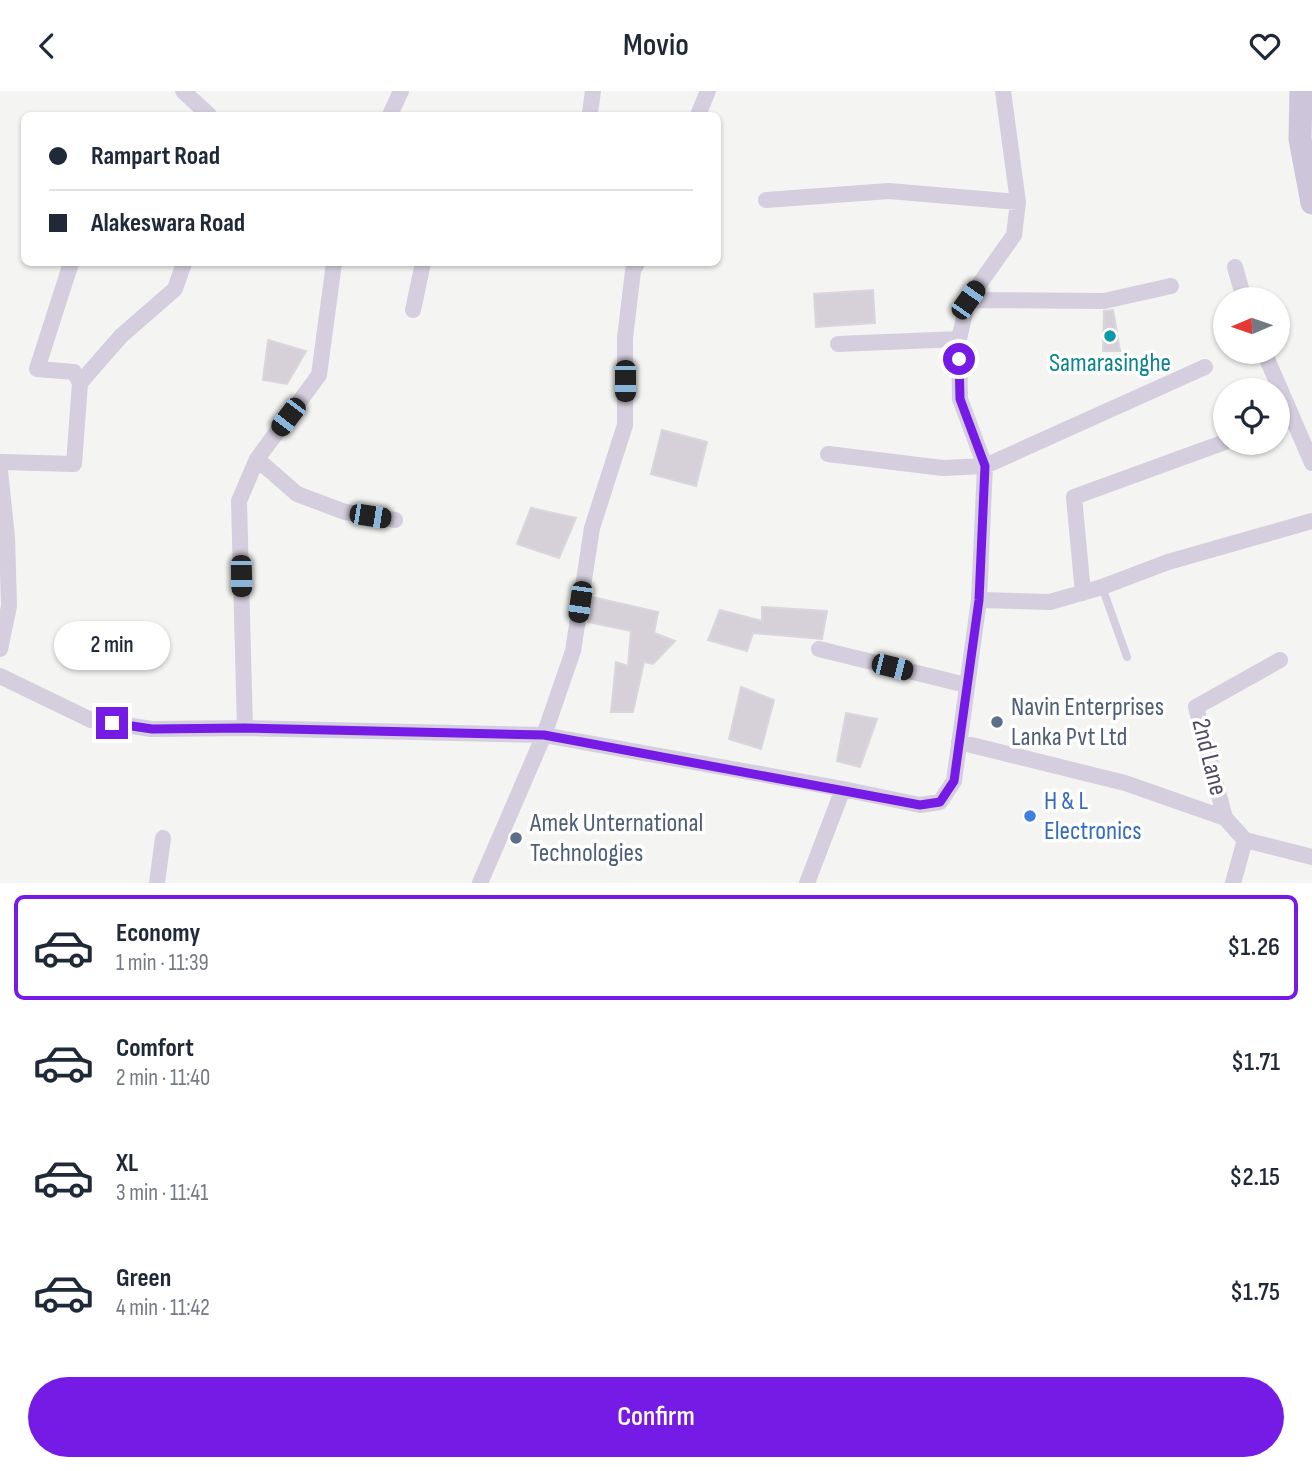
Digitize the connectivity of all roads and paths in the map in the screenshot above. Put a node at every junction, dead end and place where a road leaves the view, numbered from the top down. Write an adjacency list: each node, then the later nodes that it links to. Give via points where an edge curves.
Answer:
1 (183, 91): 7 (street)
2 (401, 91): 8 (street)
3 (593, 91): 9 (street)
4 (708, 91): 10 (street)
5 (1003, 91): 12 (street)
6 (1301, 91): 13 (street, via 1300,139)
7 (206, 112)
8 (391, 112)
9 (590, 112)
10 (699, 112)
11 (766, 200): 12 (street, via 889,191)
12 (1018, 202): 22 (street, via 1014,235)
13 (1312, 203)
14 (70, 266): 27 (street, via 37,369 74,372)
15 (183, 266): 27 (street, via 175,289 121,336)
16 (334, 266): 31 (street, via 319,375)
17 (422, 266): 23 (street)
18 (636, 266): 49 (street, via 625,338 625,425 592,528 573,651)
19 (1235, 267): 21 (street)
20 (1171, 286): 22 (street, via 1104,301)
21 (1241, 287)
22 (968, 300): 24 (street)
23 (413, 310)
24 (959, 339): 25 (street); 34 (street, via 960,399)
25 (838, 344)
26 (1205, 367): 34 (street)
27 (80, 383): 32 (street, via 74,464)
28 (1290, 428): 33 (street)
29 (1213, 446): 40 (street, via 1074,497)
30 (828, 454): 34 (street, via 943,468)
31 (257, 459): 36 (street, via 297,494 345,512); 48 (street, via 240,501)
32 (0, 462)
33 (1312, 463)
34 (985, 466): 41 (street)
35 (0, 471): 38 (street)
36 (395, 520)
37 (1312, 521): 39 (street, via 1168,562)
38 (3, 538): 42 (street, via 9,606)
39 (1102, 587): 40 (street); 44 (lane)
40 (1083, 593): 41 (street, via 1050,602)
41 (979, 600): 47 (street)
42 (0, 649)
43 (819, 649): 47 (street)
44 (1127, 657)
45 (1280, 660): 52 (street, 2nd Lane, via 1196,707)
46 (0, 676): 48 (street, via 91,720 152,729)
47 (966, 685): 50 (street)
48 (245, 728): 49 (street)
49 (544, 735): 51 (street); 57 (street)
50 (959, 742): 51 (street, via 954,781 940,802 920,805); 52 (street, via 1125,783)
51 (843, 789): 58 (street)
52 (1225, 818): 54 (street)
53 (163, 838): 56 (street)
54 (1245, 840): 55 (street); 59 (street)
55 (1312, 857)
56 (157, 883)
57 (480, 883)
58 (807, 883)
59 (1233, 883)

